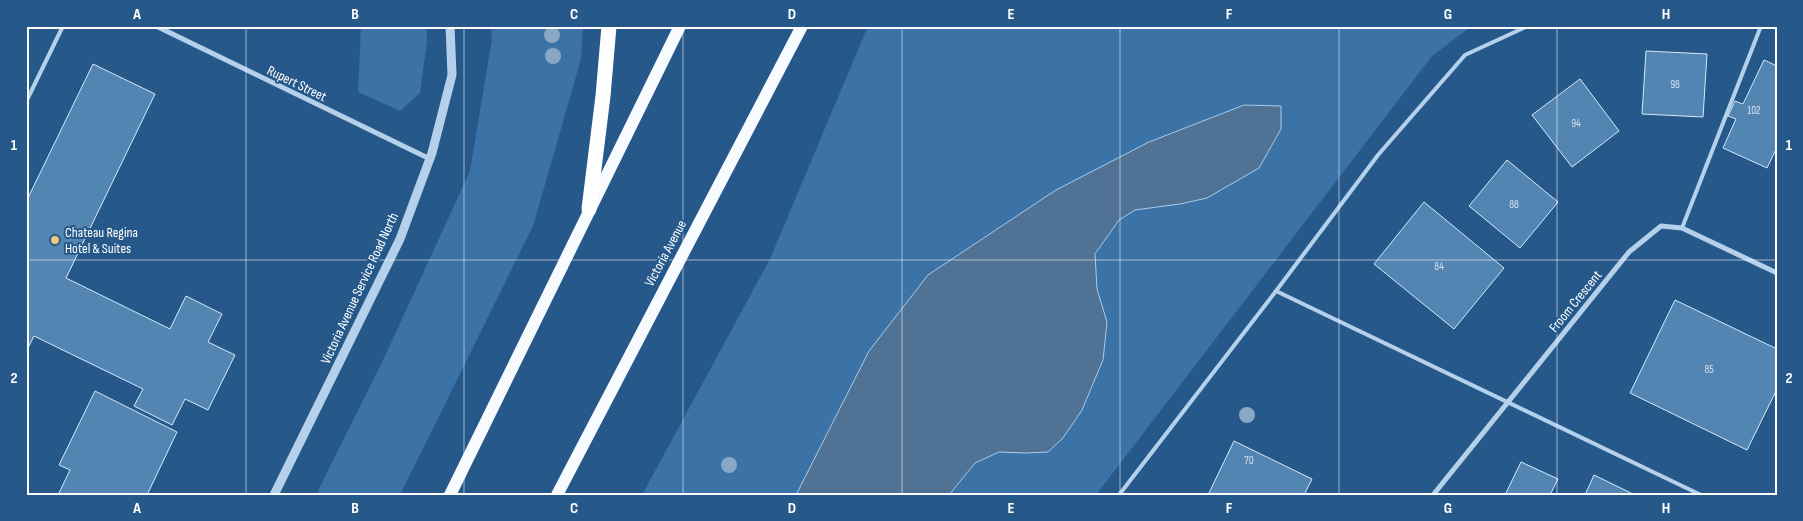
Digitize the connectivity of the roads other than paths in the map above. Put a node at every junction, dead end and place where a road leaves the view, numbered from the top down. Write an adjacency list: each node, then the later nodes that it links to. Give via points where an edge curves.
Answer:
1 (63, 26): 9 (lane)
2 (156, 26): 10 (street, Rupert Street)
3 (450, 26): 10 (street, Victoria Avenue Service Road North, via 452,75)
4 (609, 26): 11 (highway)
5 (680, 26): 11 (main road)
6 (802, 26): 18 (main road, Victoria Avenue)
7 (1528, 26): 14 (lane, via 1465,55 1378,155)
8 (1761, 26): 12 (lane)
9 (26, 102)
10 (430, 159): 16 (street, Victoria Avenue Service Road North, via 400,239)
11 (589, 208): 17 (main road)
12 (1682, 228): 13 (street, Froom Crescent); 15 (street, Froom Crescent, via 1661,226 1629,252)
13 (1777, 273)
14 (1276, 291): 15 (lane); 19 (lane)
15 (1508, 402): 20 (street, Froom Crescent); 21 (lane)
16 (274, 495)
17 (450, 495)
18 (557, 495)
19 (1119, 495)
20 (1433, 495)
21 (1701, 495)

